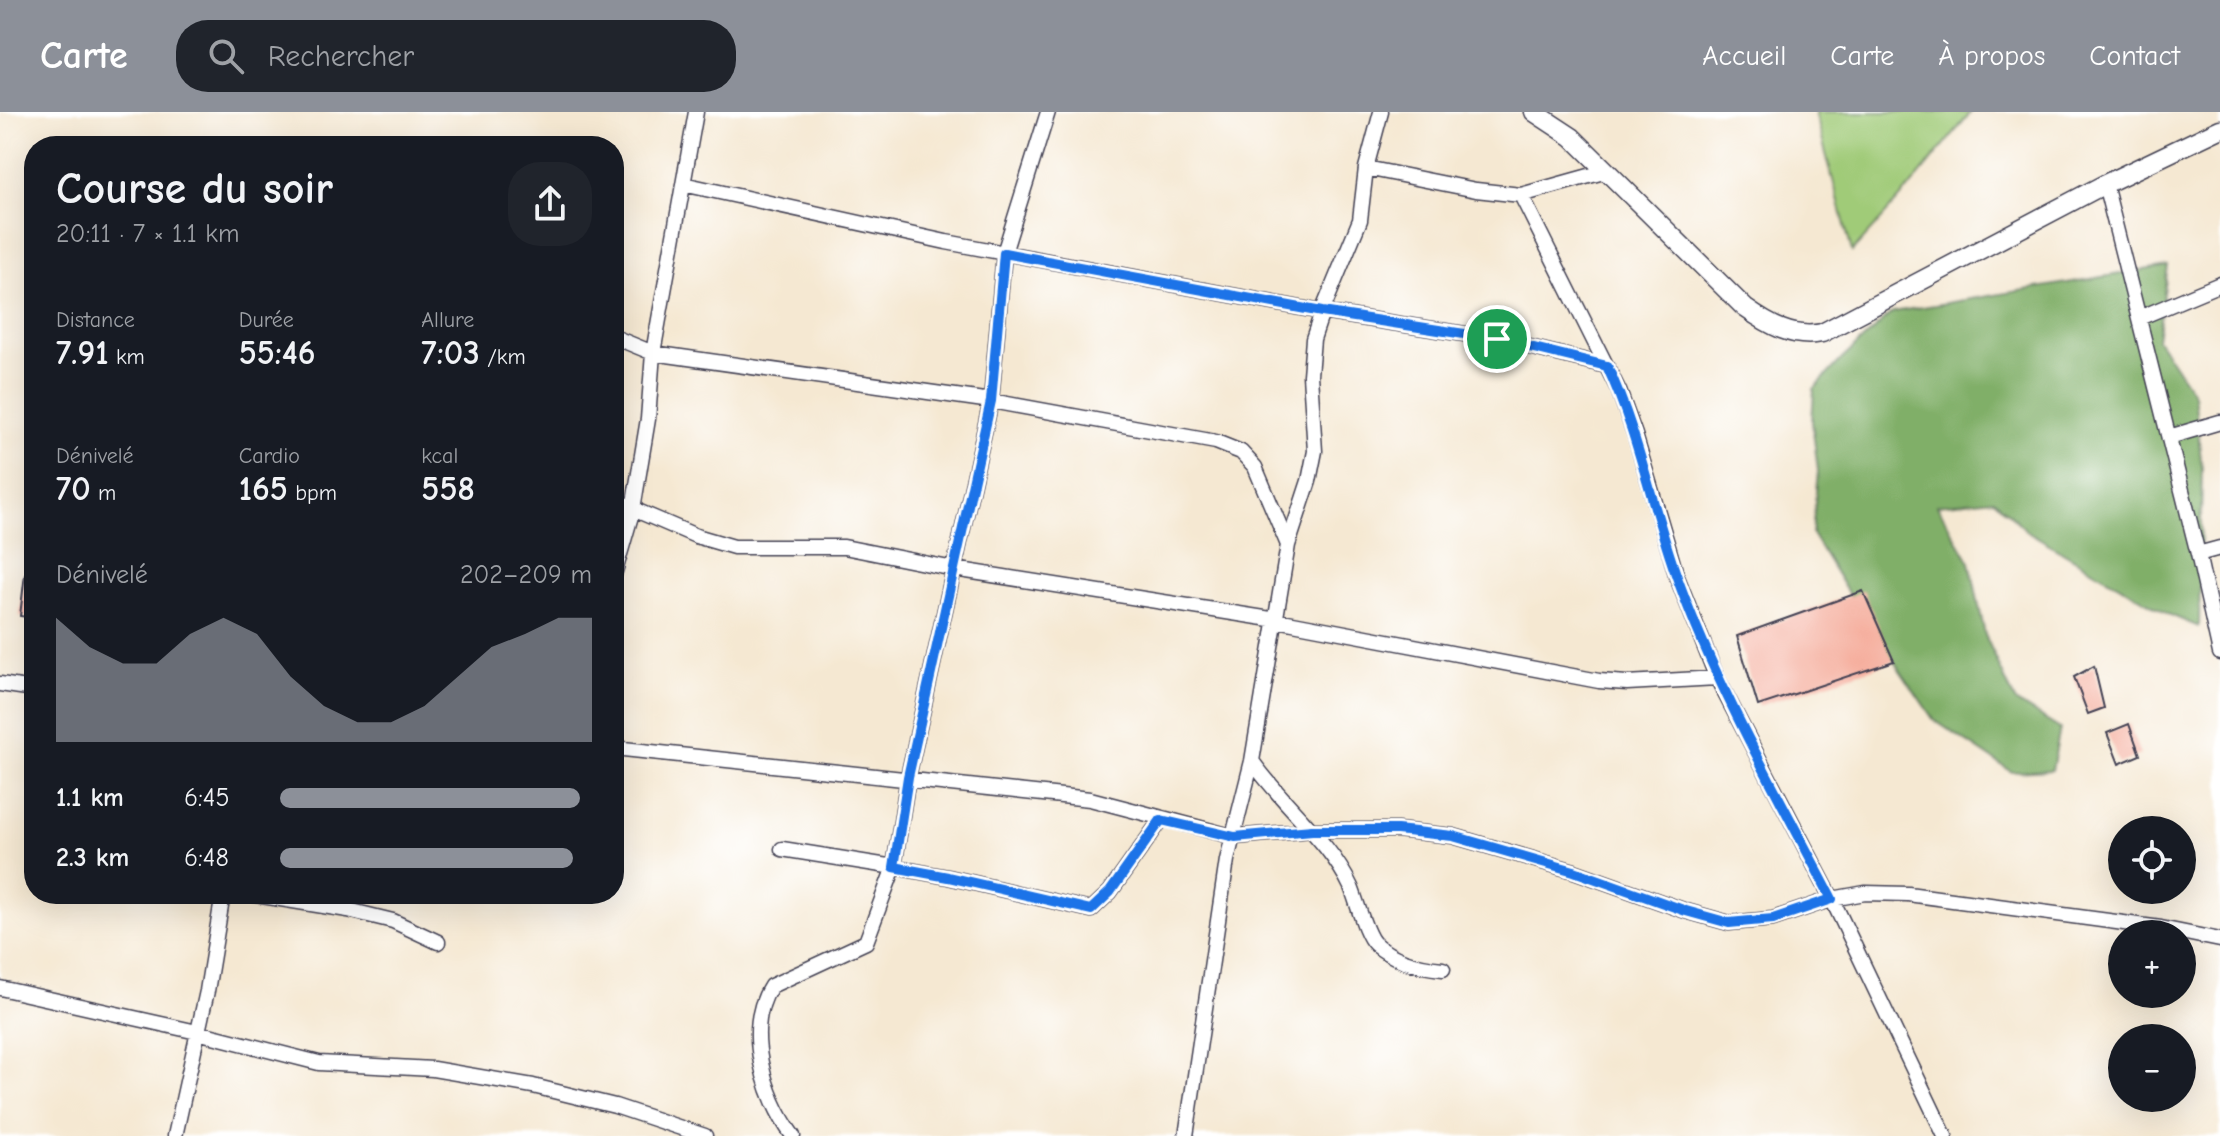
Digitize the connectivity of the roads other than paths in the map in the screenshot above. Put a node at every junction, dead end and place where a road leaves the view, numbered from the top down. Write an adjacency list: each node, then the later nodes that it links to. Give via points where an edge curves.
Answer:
1 (696, 112): 8 (street)
2 (1048, 112): 11 (street)
3 (1381, 112): 6 (street)
4 (1534, 112): 7 (street, via 1572,137)
5 (2220, 129): 9 (street)
6 (1366, 168): 10 (street); 13 (street, via 1360,220)
7 (1607, 171): 9 (street, via 1745,308 1803,336 1822,333); 10 (street)
8 (683, 184): 11 (street); 16 (street)
9 (2105, 184): 14 (street)
10 (1521, 195): 17 (street)
11 (1004, 253): 13 (street); 18 (street)
12 (2220, 284): 14 (street)
13 (1322, 312): 17 (street, via 1497,339); 24 (street, via 1310,375 1315,451)
14 (2139, 318): 20 (street)
15 (624, 341): 16 (street)
16 (653, 353): 18 (street); 22 (street)
17 (1607, 366): 30 (street, via 1635,435 1677,577)
18 (991, 401): 24 (street, via 1216,442 1241,452 1255,467); 27 (street)
19 (2220, 422): 20 (street)
20 (2169, 437): 26 (street)
21 (624, 504): 22 (street)
22 (633, 509): 23 (street); 27 (street, via 734,547 844,547)
23 (624, 540)
24 (1288, 545): 28 (street)
25 (2220, 548): 26 (street)
26 (2198, 554): 29 (street)
27 (954, 569): 28 (street); 35 (street)
28 (1277, 620): 30 (street, via 1599,681); 34 (street)
29 (2220, 653)
30 (1717, 678): 41 (street)
31 (0, 684): 32 (street)
32 (24, 688)
33 (624, 749): 35 (street)
34 (1252, 761): 37 (street); 38 (street)
35 (908, 777): 36 (street, via 1090,799); 40 (street)
36 (1161, 820): 38 (street); 40 (street, via 1091,910)
37 (1312, 830): 38 (street); 41 (street, via 1453,836 1729,923 1773,919); 46 (street, via 1346,878 1372,942 1411,964)
38 (1235, 837): 52 (street, via 1219,907)
39 (782, 849): 40 (street)
40 (894, 867): 51 (street, via 866,942 771,986 763,999 758,1015 763,1072)
41 (1832, 899): 44 (street, via 1908,894); 53 (street)
42 (221, 904): 48 (street)
43 (311, 904): 45 (street, via 393,921)
44 (2220, 940)
45 (438, 942)
46 (1443, 969)
47 (0, 988): 48 (street)
48 (197, 1032): 49 (street); 50 (street, via 319,1063 433,1069 533,1086)
49 (175, 1136)
50 (705, 1136)
51 (793, 1136)
52 (1186, 1136)
53 (1945, 1136)

